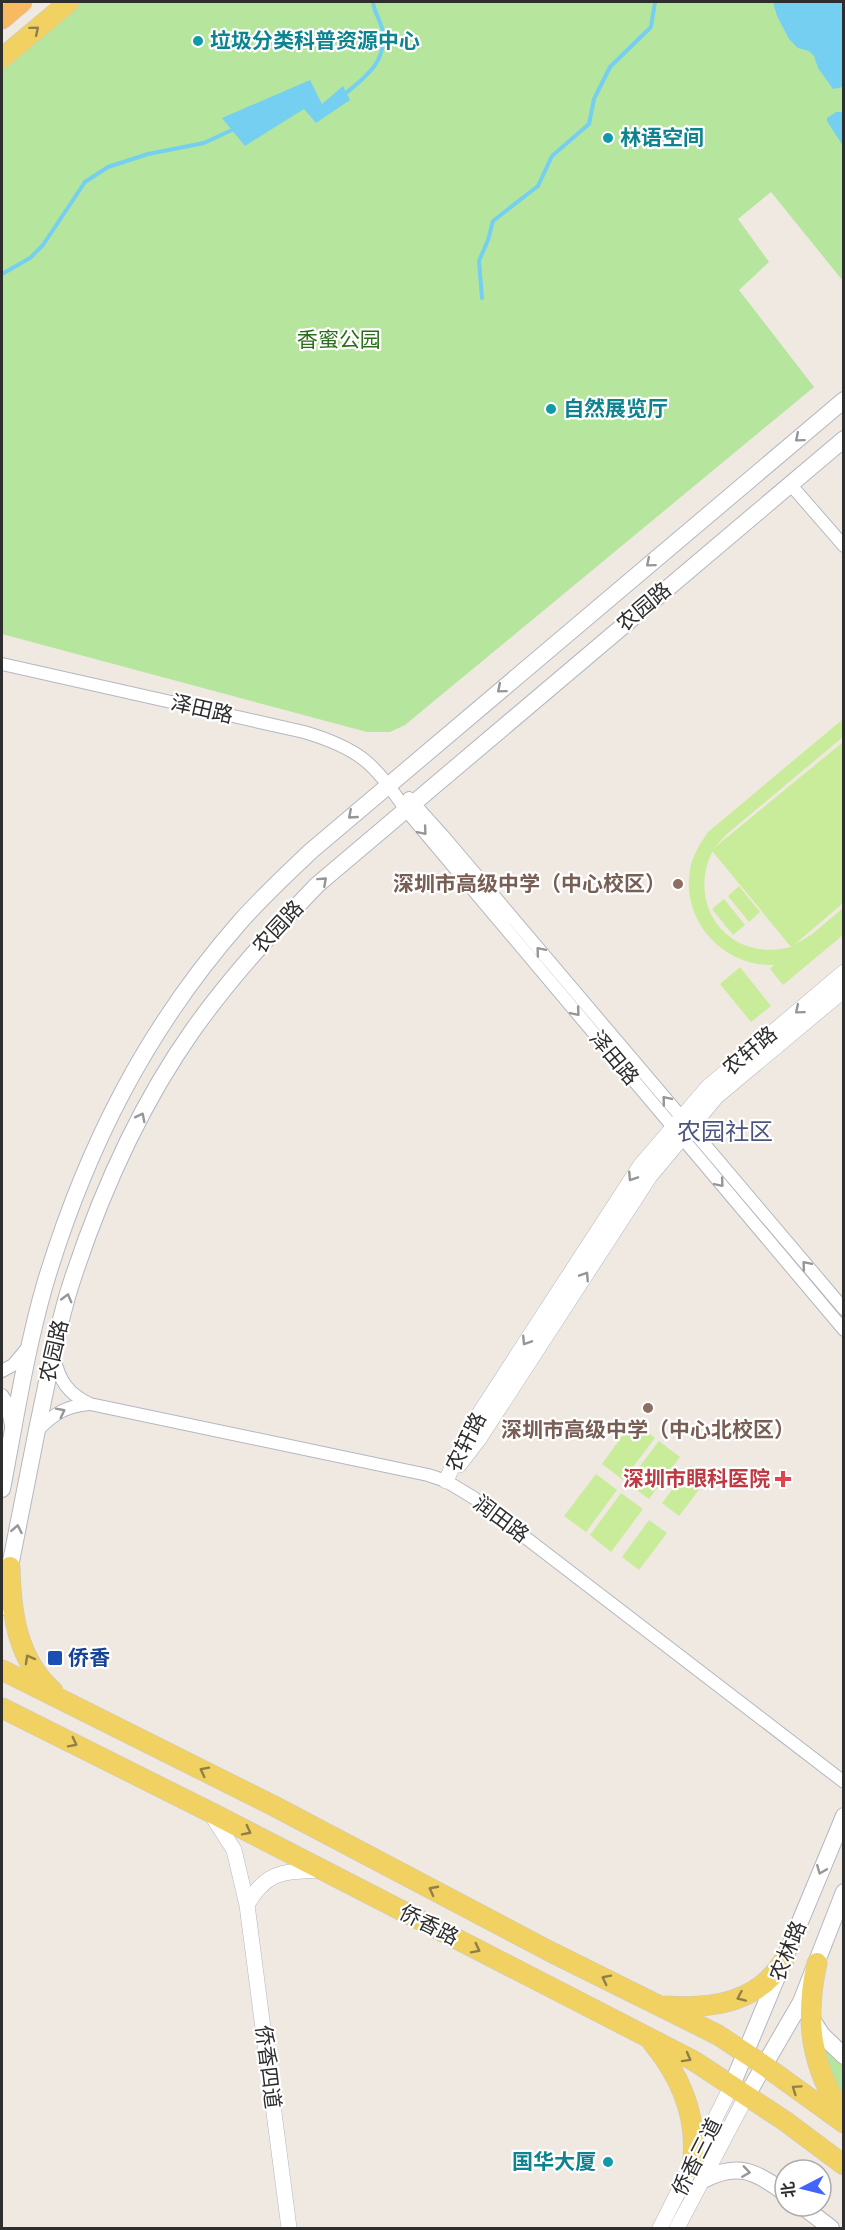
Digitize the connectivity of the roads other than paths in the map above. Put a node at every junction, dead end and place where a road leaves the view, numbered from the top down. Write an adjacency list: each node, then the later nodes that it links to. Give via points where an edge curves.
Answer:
1 (22, 2): 3 (highway)
2 (69, 2): 4 (main road, one-way to 2)
3 (2, 19)
4 (2, 58)
5 (843, 400): 10 (main road, 农园路, one-way to 10)
6 (843, 439): 7 (main road, 农园路)
7 (789, 484): 8 (street); 11 (main road, 农园路)
8 (843, 546)
9 (2, 664): 10 (street, 泽田路, via 333,741 353,750)
10 (388, 784): 11 (street, 泽田路); 17 (main road, 农园路, one-way to 17, via 311,851 240,922 143,1054 88,1159 45,1286)
11 (410, 805): 14 (street, 泽田路); 18 (main road, 农园路, one-way to 11, via 69,1289 119,1160 153,1094 192,1032 267,937 309,894)
12 (843, 972): 14 (street, 农轩路, one-way to 14, via 708,1087)
13 (843, 990): 14 (street, 农轩路)
14 (682, 1128): 15 (street, 泽田路, one-way to 14); 16 (street, 泽田路, one-way to 16); 24 (street, 农轩路, via 640,1166 474,1421)
15 (843, 1309)
16 (843, 1330)
17 (32, 1341): 19 (street, via 22,1356); 23 (main road, 农园路)
18 (53, 1353): 21 (street, 润田路, via 67,1388); 22 (main road, 农园路)
19 (2, 1371)
20 (2, 1395): 23 (street, via 10,1417)
21 (90, 1404): 22 (street, 润田路, one-way to 21, via 62,1410); 24 (street, 润田路)
22 (37, 1431): 26 (main road, 农园路, one-way to 22)
23 (11, 1440): 25 (main road, 农园路)
24 (446, 1481): 33 (street, 润田路, via 474,1498)
25 (2, 1489)
26 (10, 1567): 27 (main road, 农园路); 29 (main road, one-way to 26, via 45,1684 22,1646 10,1600)
27 (2, 1607)
28 (2, 1670): 29 (main road, 侨香路)
29 (67, 1702): 41 (main road, 侨香路, one-way to 29)
30 (2, 1708): 32 (main road, 侨香路)
31 (2, 1726): 32 (main road)
32 (42, 1727): 34 (main road, 侨香路, one-way to 34)
33 (843, 1782)
34 (210, 1812): 36 (main road, 侨香路, one-way to 36); 38 (street, 侨香四道, via 234,1850)
35 (843, 1816): 39 (main road, 农林路, one-way to 39)
36 (323, 1870): 38 (street, via 267,1879); 43 (main road, 侨香路, one-way to 43)
37 (843, 1892): 40 (main road, 农林路)
38 (247, 1905): 54 (street, 侨香四道)
39 (784, 1960): 41 (main road, one-way to 41, via 768,1980 731,2001 708,2007); 44 (main road, 农林路)
40 (817, 1963): 42 (main road); 46 (main road, 农林路, via 793,2020)
41 (658, 2005): 44 (main road, 侨香路)
42 (810, 2016): 45 (main road); 48 (main road, via 819,2072)
43 (646, 2036): 47 (main road, 侨香路, one-way to 47); 51 (main road, via 671,2068 686,2096)
44 (746, 2053): 46 (main road, 侨香路); 47 (main road, 农林路)
45 (843, 2056)
46 (765, 2066): 47 (main road, 农林路); 49 (main road, 侨香路, one-way to 46)
47 (740, 2090): 50 (main road, 侨香路); 51 (street, 侨香三道)
48 (843, 2117)
49 (843, 2123)
50 (843, 2165)
51 (697, 2174): 52 (main road, one-way to 52, via 743,2170); 55 (street, 侨香三道); 56 (street, 侨香三道)
52 (773, 2183)
53 (817, 2218): 57 (main road)
54 (289, 2229)
55 (660, 2229)
56 (676, 2229)
57 (831, 2229)

